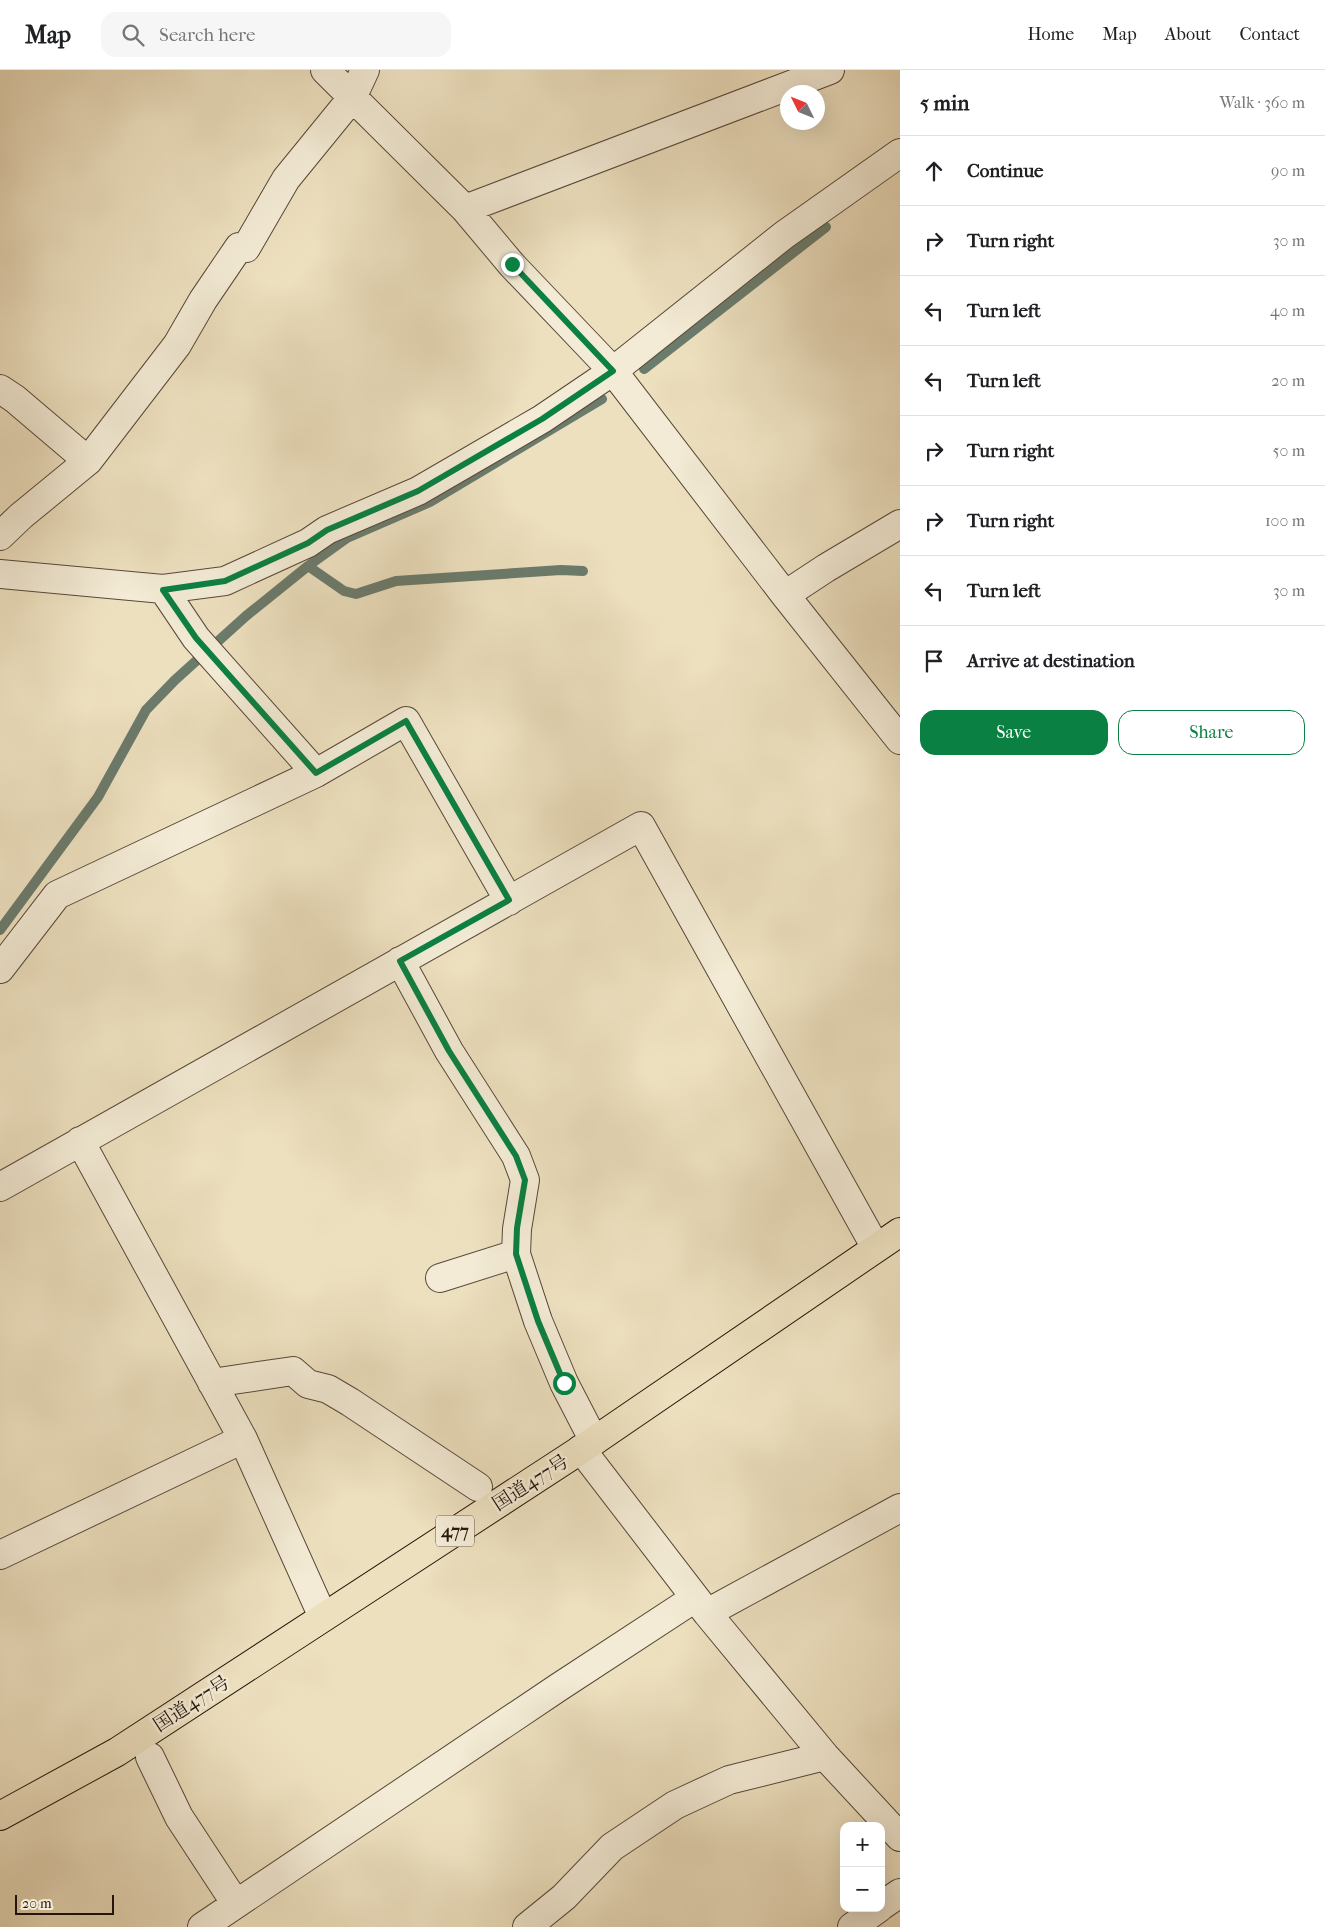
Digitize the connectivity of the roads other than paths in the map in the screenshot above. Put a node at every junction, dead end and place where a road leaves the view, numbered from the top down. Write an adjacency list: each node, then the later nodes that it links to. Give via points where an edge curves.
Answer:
1 (325, 70): 4 (street)
2 (365, 70): 4 (street)
3 (830, 70): 6 (street)
4 (352, 98): 6 (street); 9 (street, via 286,179 246,248 239,246 177,345)
5 (900, 152): 7 (street, via 784,235)
6 (465, 209): 7 (street)
7 (613, 371): 13 (street, via 542,419 418,491 327,530 308,543 225,581); 14 (street)
8 (0, 389): 9 (street)
9 (88, 461): 11 (street)
10 (900, 524): 14 (street)
11 (0, 536)
12 (0, 574): 13 (street)
13 (163, 590): 16 (street, via 196,638)
14 (785, 595): 15 (street)
15 (900, 740)
16 (316, 773): 17 (street, via 406,721); 19 (street, via 57,895)
17 (509, 900): 18 (street); 23 (street, via 641,826)
18 (400, 961): 20 (street); 24 (street, via 449,1051 516,1156 525,1180)
19 (0, 969)
20 (80, 1141): 21 (street); 26 (street)
21 (0, 1186)
22 (900, 1232): 23 (highway, 国道477号 / 477)
23 (876, 1248): 28 (highway, 国道477号 / 477)
24 (516, 1254): 25 (street); 28 (street, via 538,1321)
25 (440, 1278)
26 (212, 1383): 27 (street); 29 (street, via 293,1370 308,1384 328,1389 350,1402)
27 (243, 1440): 31 (street); 33 (street)
28 (587, 1445): 32 (street); 33 (highway, 国道477号 / 477)
29 (478, 1487)
30 (900, 1508): 32 (street)
31 (0, 1555)
32 (701, 1606): 34 (street); 39 (street, via 559,1687)
33 (323, 1617): 36 (highway, 国道477号 / 477, via 117,1752)
34 (826, 1756): 37 (street); 43 (street, via 728,1780 675,1805 612,1847 564,1897)
35 (150, 1757): 39 (street, via 179,1817)
36 (0, 1816)
37 (900, 1837)
38 (900, 1893): 40 (street)
39 (236, 1904): 42 (street)
40 (885, 1904)
41 (873, 1912): 44 (street)
42 (202, 1927)
43 (527, 1927)
44 (852, 1927)

